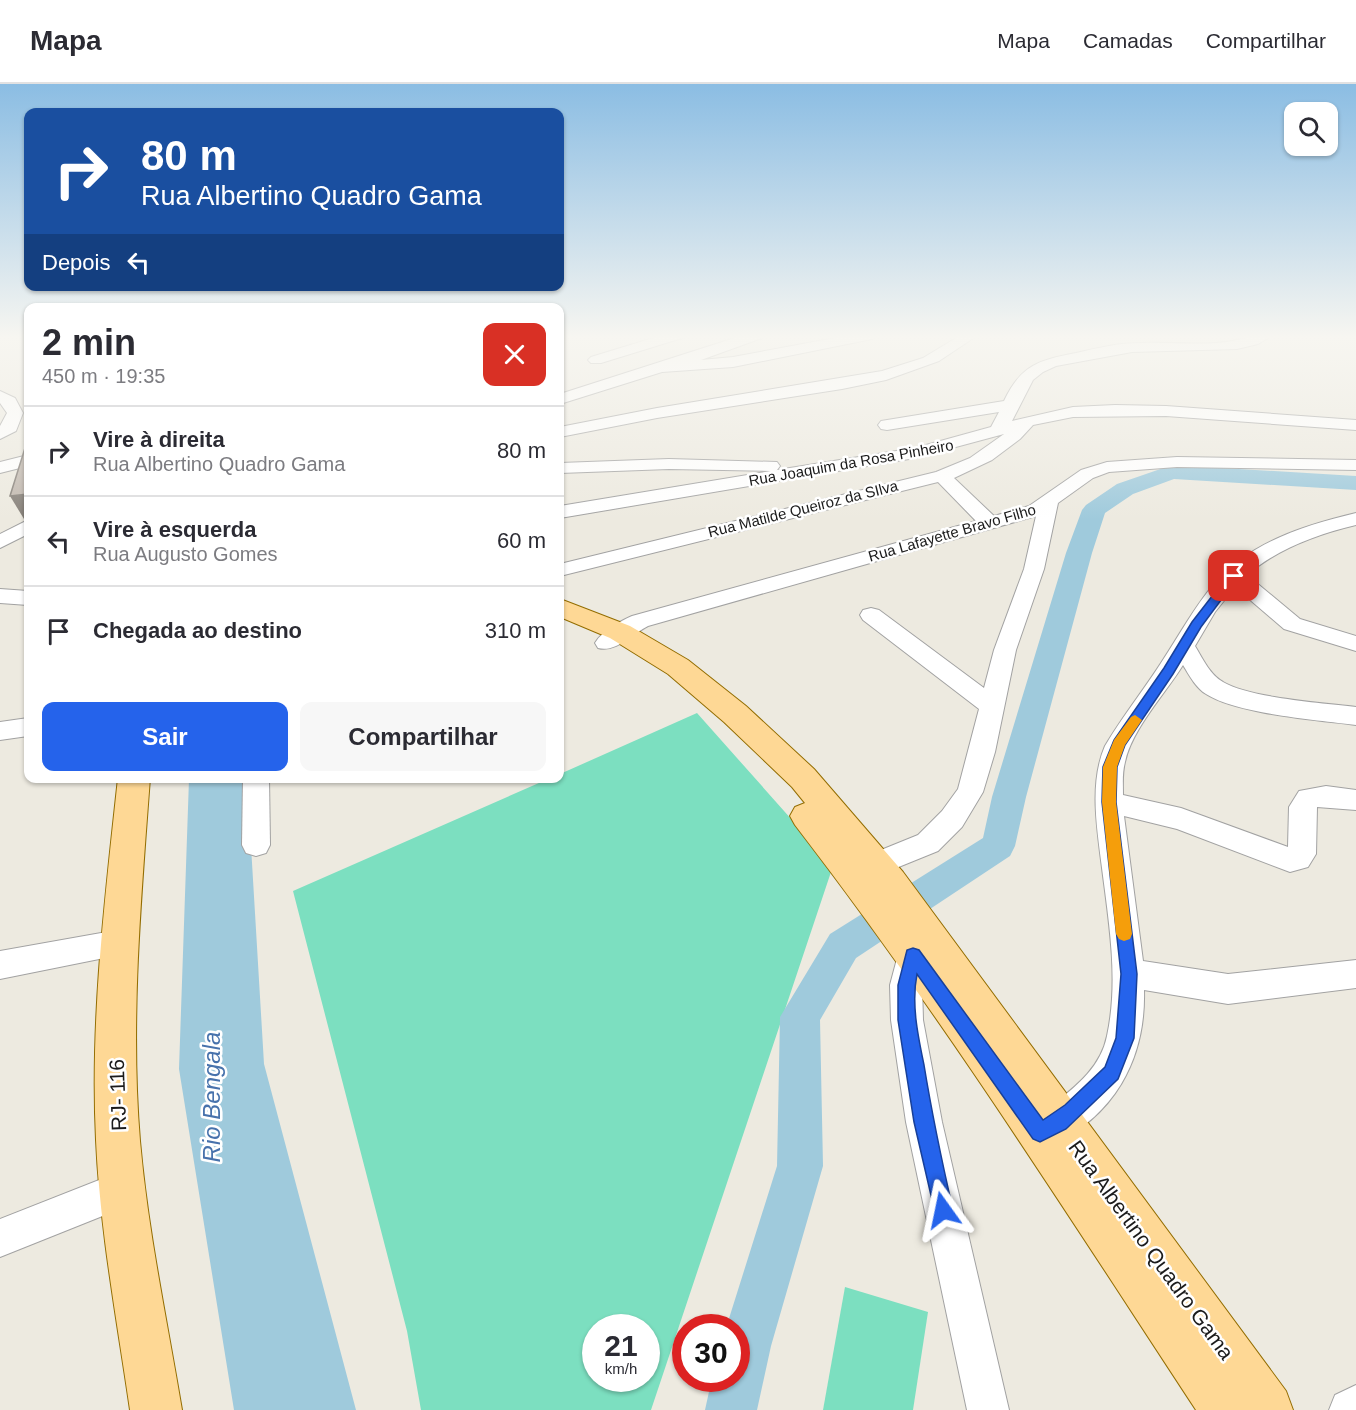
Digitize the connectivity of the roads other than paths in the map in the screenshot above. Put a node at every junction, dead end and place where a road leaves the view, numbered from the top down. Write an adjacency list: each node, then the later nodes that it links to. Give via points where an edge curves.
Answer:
1 (2, 397): 10 (street, via 9,401 15,413 10,426)
2 (759, 397): 9 (street)
3 (1015, 397): 4 (street)
4 (1011, 405): 6 (street); 8 (street)
5 (1033, 420): 7 (street, Rua Joaquim da Rosa Pinheiro, via 1073,412 1115,410); 8 (street, Rua Joaquim da Rosa Pinheiro); 16 (street, Rua Matilde Queiroz da SIlva, via 992,454)
6 (887, 424)
7 (1356, 425)
8 (999, 429): 13 (street, Rua Joaquim da Rosa Pinheiro, via 959,443)
9 (564, 431)
10 (0, 434)
11 (24, 461): 14 (street)
12 (1356, 465): 17 (street, Rua Lafayette Bravo Filho, via 1177,462 1107,467 1087,474)
13 (831, 467): 15 (street, via 669,464); 18 (street, Rua Joaquim da Rosa Pinheiro)
14 (0, 468)
15 (564, 468)
16 (942, 476): 20 (street); 23 (street, Rua Matilde Queiroz da SIlva)
17 (1049, 503): 20 (street, Rua Lafayette Bravo Filho); 33 (street, via 1034,569 1005,650)
18 (564, 511)
19 (1356, 519): 24 (street, via 1266,552)
20 (990, 523): 30 (street, Rua Lafayette Bravo Filho, via 640,621)
21 (24, 528): 22 (street)
22 (0, 542)
23 (564, 569)
24 (1234, 576): 31 (street, via 1292,624); 32 (street)
25 (0, 596): 26 (street)
26 (24, 598)
27 (564, 609): 30 (main road)
28 (871, 615): 33 (street)
29 (564, 625): 30 (main road)
30 (613, 638): 42 (main road, Rua Albertino Quadro Gama, via 704,706)
31 (1356, 644)
32 (1184, 646): 34 (street, via 1215,690 1246,699); 40 (street, via 1119,744 1110,767)
33 (993, 707): 42 (street, via 970,792 952,819 928,843)
34 (1356, 716)
35 (24, 728): 36 (street)
36 (0, 731)
37 (134, 783): 43 (main road, RJ- 116)
38 (256, 783): 41 (street)
39 (1356, 800): 40 (street, via 1308,798 1303,807 1302,854 1290,860 1181,819)
40 (1109, 802): 45 (street)
41 (256, 845)
42 (891, 905): 47 (main road, Rua Albertino Quadro Gama); 52 (street, via 922,1110)
43 (118, 944): 44 (street); 48 (main road, RJ- 116, via 116,1077)
44 (0, 965)
45 (1129, 974): 46 (street, via 1228,989); 47 (street, via 1125,1038 1111,1073 1085,1101)
46 (1356, 974)
47 (1049, 1127): 53 (main road, Rua Albertino Quadro Gama); 54 (main road, Rua Albertino Quadro Gama)
48 (122, 1190): 49 (street); 51 (main road, RJ- 116)
49 (0, 1238)
50 (1356, 1406): 55 (street)
51 (156, 1410)
52 (988, 1410)
53 (1227, 1410)
54 (1267, 1410)
55 (1350, 1410)

